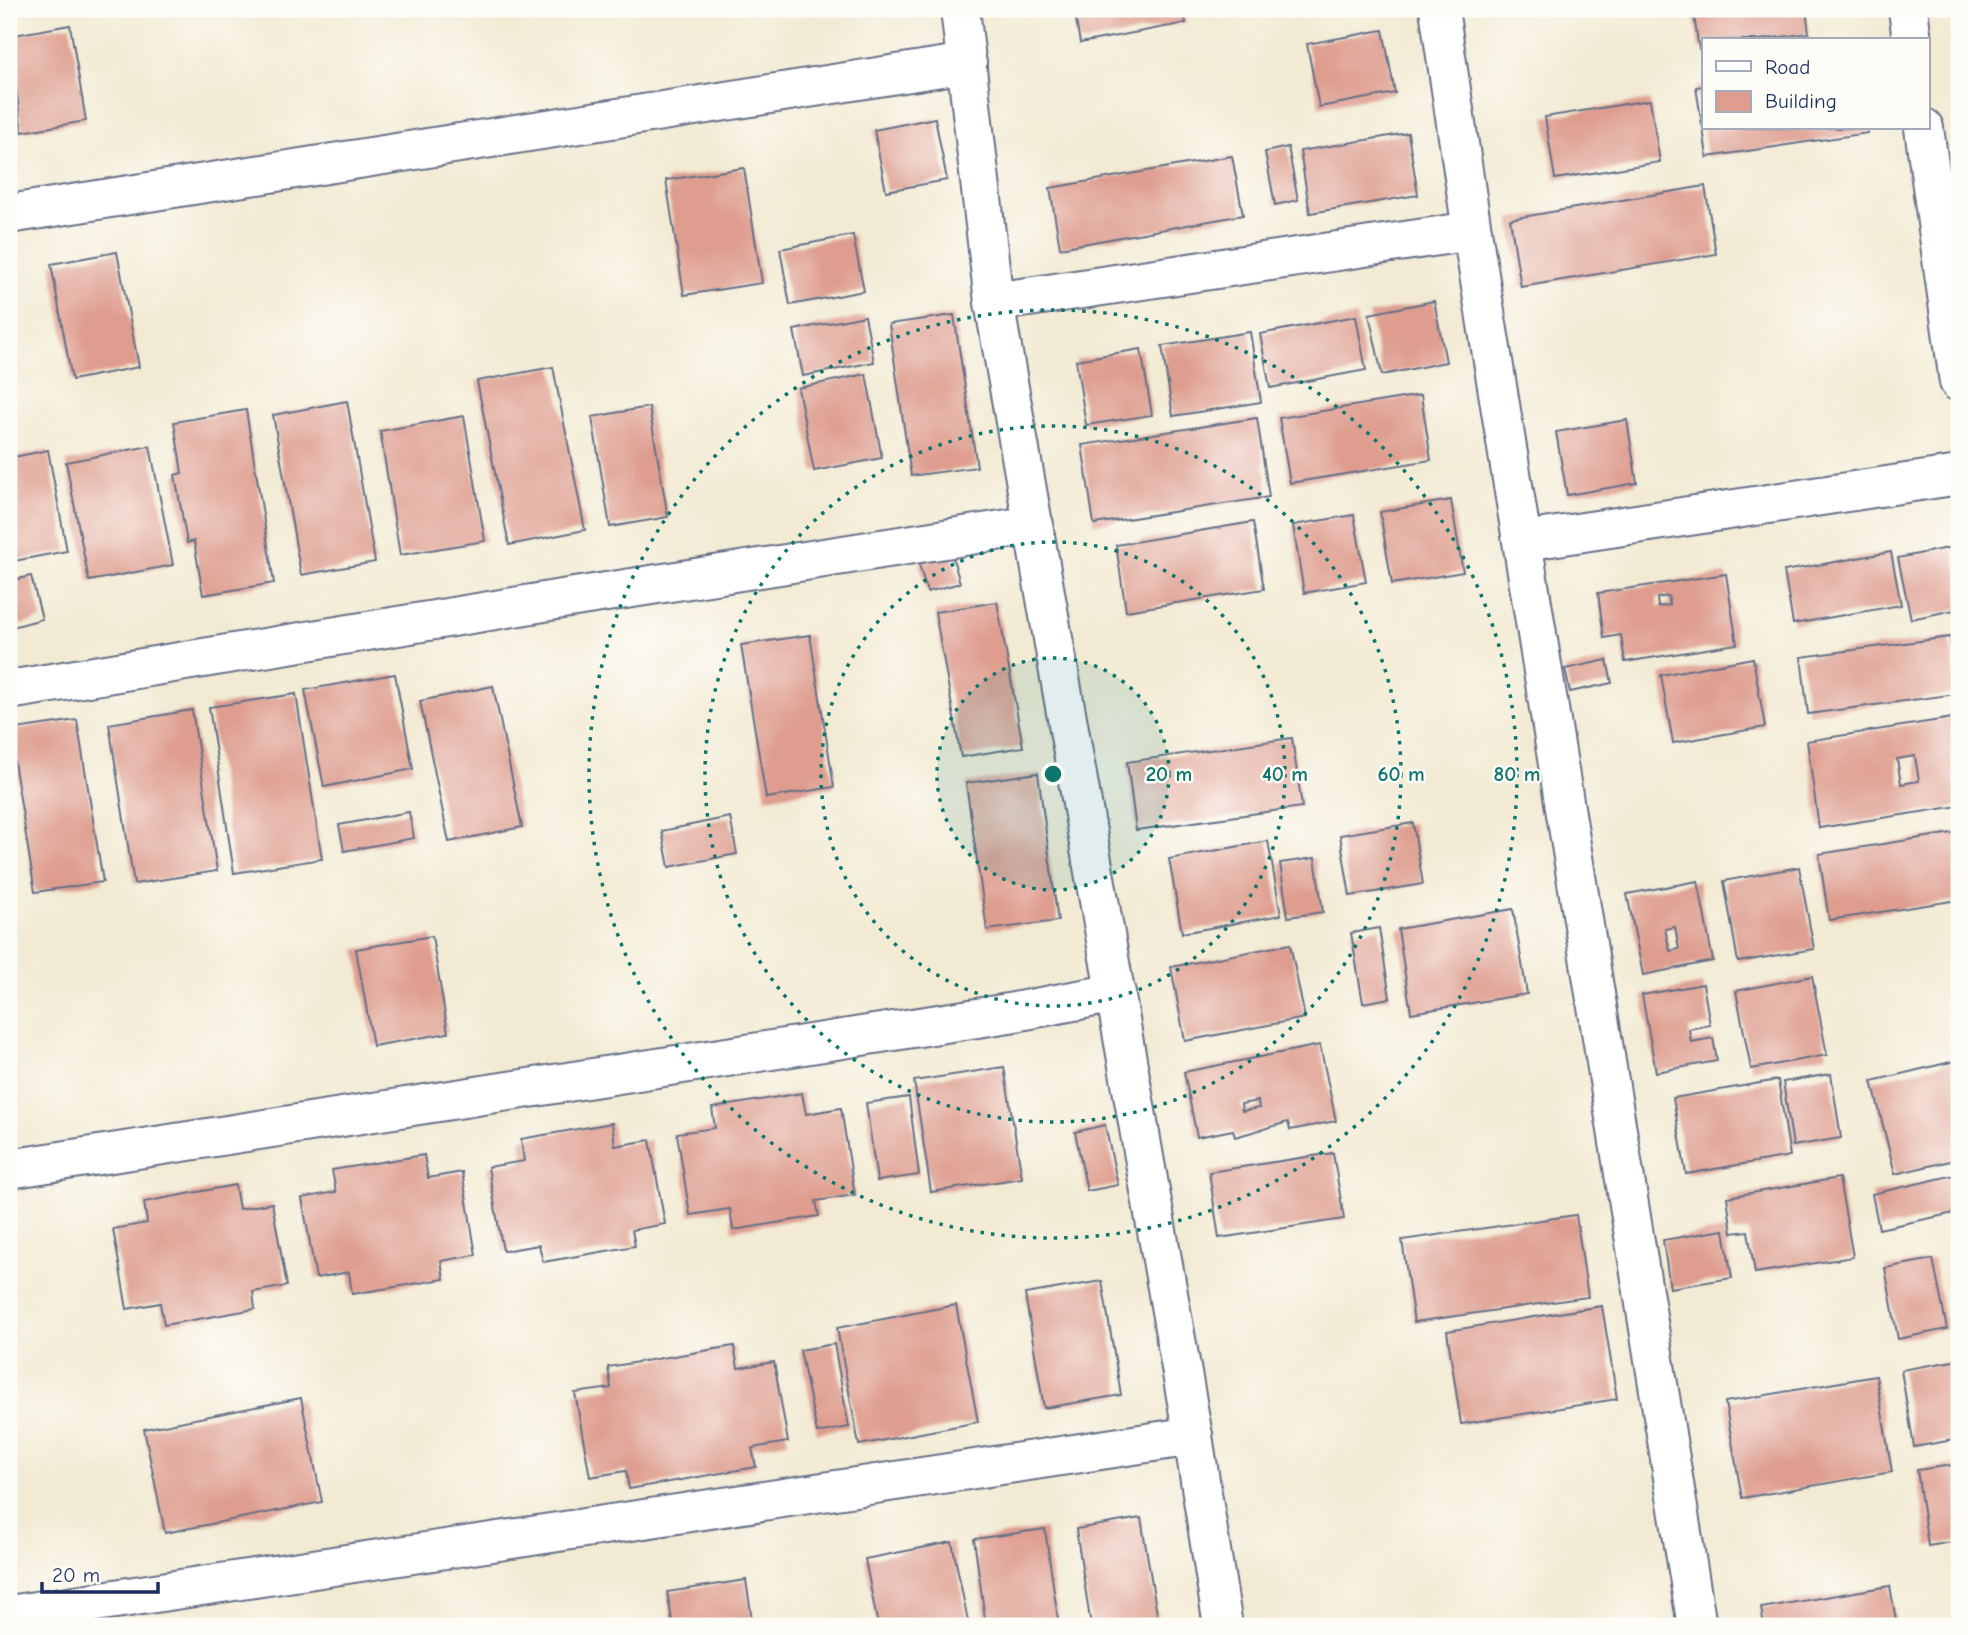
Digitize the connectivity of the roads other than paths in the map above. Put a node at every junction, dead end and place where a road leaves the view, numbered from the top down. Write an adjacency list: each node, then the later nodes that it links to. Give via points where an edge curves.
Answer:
1 (960, 9): 5 (street)
2 (1439, 9): 8 (street)
3 (1908, 9): 4 (street)
4 (1912, 38)
5 (967, 63): 7 (street); 9 (street)
6 (1924, 130): 10 (street)
7 (9, 214)
8 (1472, 231): 9 (street); 13 (street)
9 (994, 302): 12 (street)
10 (1959, 382)
11 (1959, 475): 13 (street)
12 (1034, 525): 14 (street); 15 (street)
13 (1524, 541): 20 (street)
14 (9, 690)
15 (1116, 993): 16 (street); 17 (street)
16 (9, 1169)
17 (1193, 1436): 18 (street); 19 (street)
18 (9, 1615)
19 (1223, 1626)
20 (1697, 1626)

